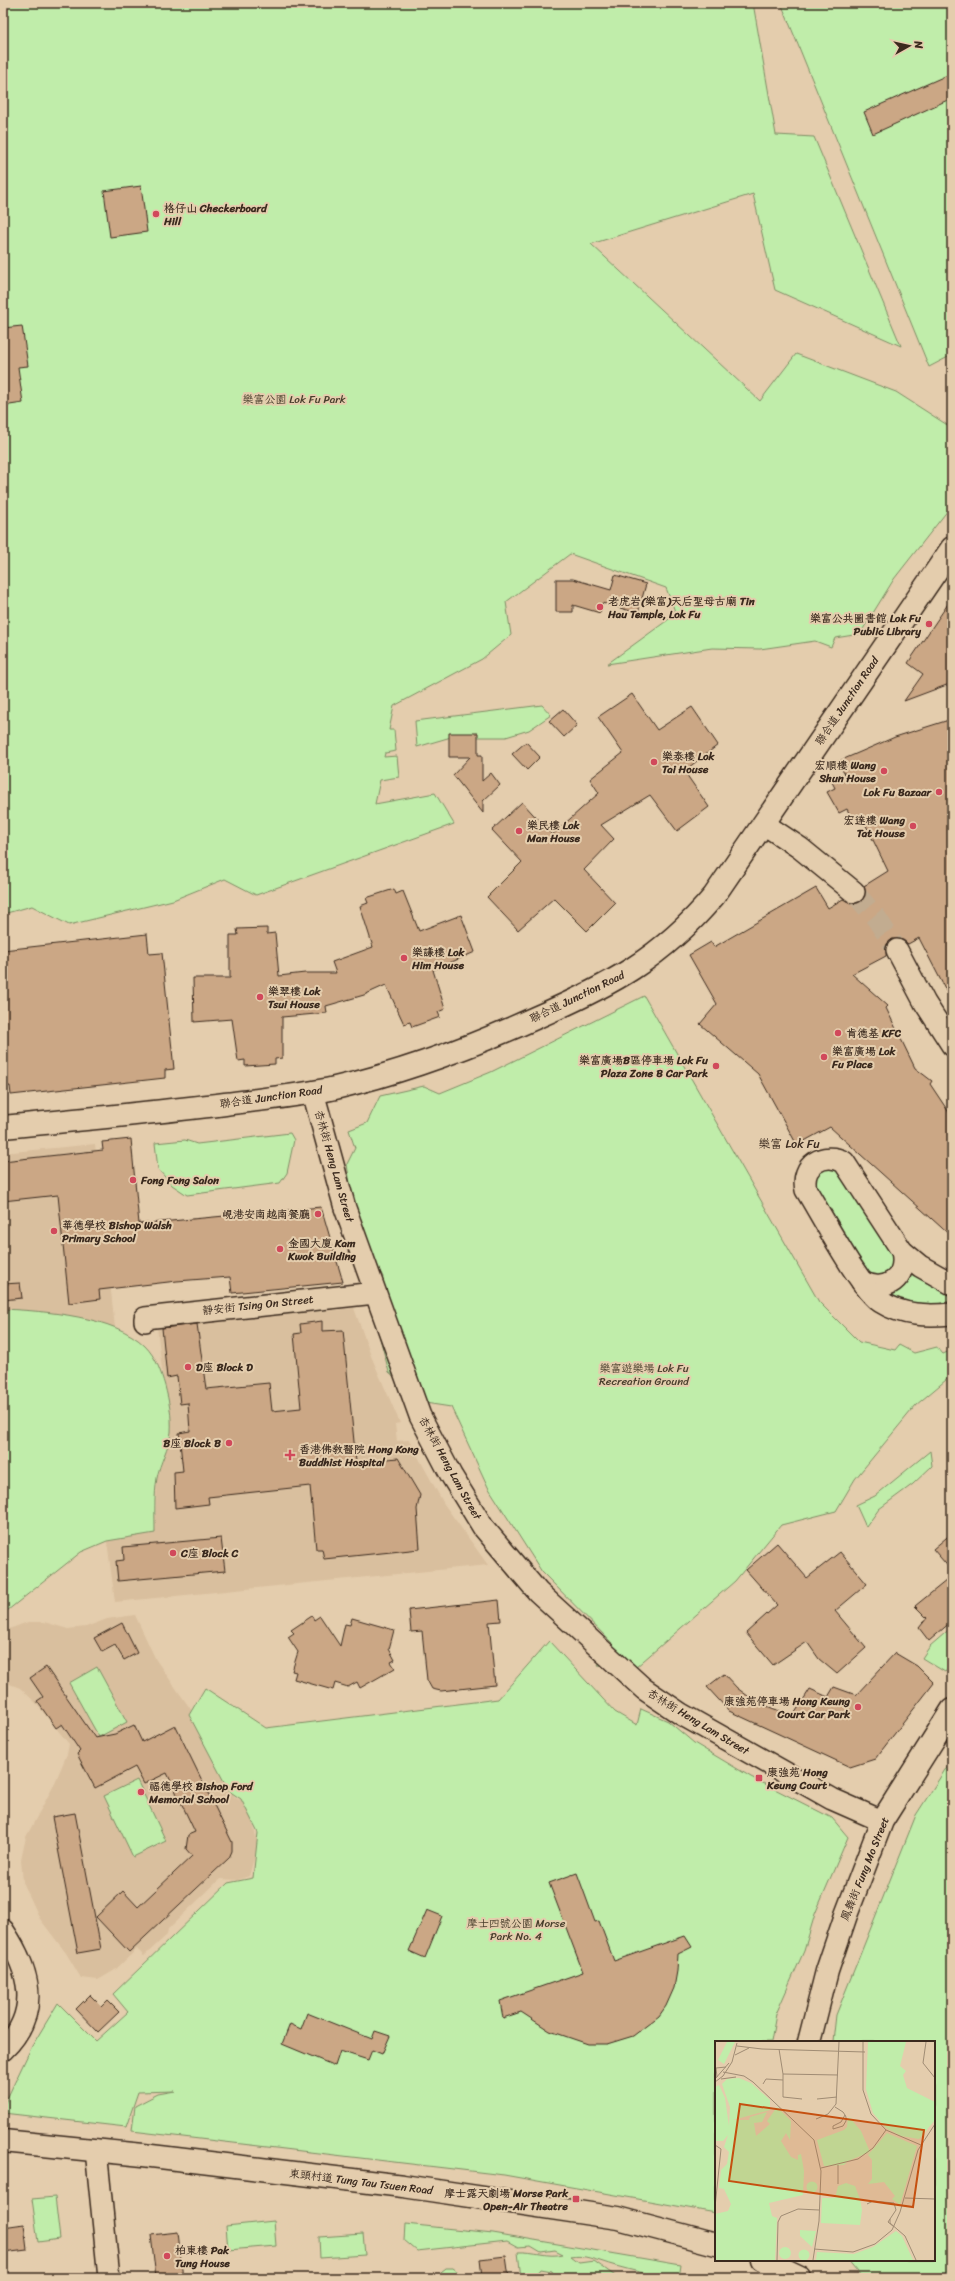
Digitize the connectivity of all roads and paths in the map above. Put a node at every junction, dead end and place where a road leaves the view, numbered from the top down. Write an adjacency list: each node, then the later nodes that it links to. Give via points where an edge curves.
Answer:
1 (952, 548): 2 (main road, 聯合道 Junction Road)
2 (764, 824): 3 (street, via 800,848); 6 (main road, 聯合道 Junction Road, via 714,896 691,924 668,945 620,977 486,1040 402,1070)
3 (854, 892)
4 (897, 950): 5 (street, via 925,1003)
5 (952, 1045)
6 (313, 1092): 7 (main road, 聯合道 Junction Road); 11 (street, 杏林街 Heng Lam Street, via 338,1185)
7 (3, 1128)
8 (902, 1251): 9 (street, via 903,1266 892,1283 880,1287); 9 (street, via 848,1165 833,1157 819,1159 805,1178 806,1190); 10 (street, via 920,1266)
9 (862, 1282): 12 (street, via 879,1301 896,1309 915,1314)
10 (952, 1284)
11 (375, 1293): 13 (street, 靜安街 Tsing On Street, via 145,1318); 15 (street, 杏林街 Heng Lam Street, via 420,1416 451,1475 483,1527 538,1592 644,1689 681,1714 832,1799)
12 (952, 1314)
13 (145, 1321)
14 (952, 1710): 15 (main road, 鳳舞街 Fung Mo Street)
15 (882, 1821): 17 (main road, 鳳舞街 Fung Mo Street, via 827,1972)
16 (3, 1930): 18 (street, via 21,1958 26,1972 28,1996 18,2032)
17 (809, 2041)
18 (3, 2050)
19 (3, 2141): 20 (main road, 東頭村道 Tung Tau Tsuen Road)
20 (96, 2150): 21 (main road, 東頭村道 Tung Tau Tsuen Road, via 404,2186 618,2218); 23 (street)
21 (715, 2244)
22 (768, 2261): 24 (main road)
23 (109, 2278)
24 (800, 2278)

